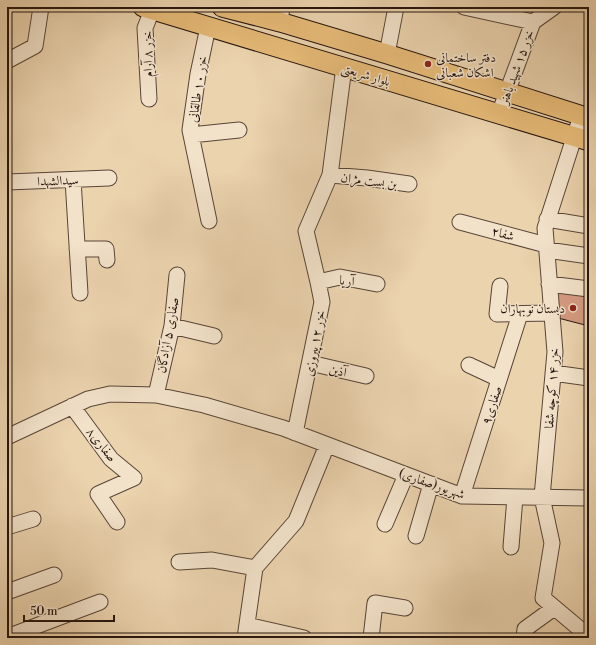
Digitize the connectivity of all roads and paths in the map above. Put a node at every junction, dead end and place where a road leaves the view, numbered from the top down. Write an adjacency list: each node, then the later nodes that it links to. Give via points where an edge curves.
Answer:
1 (41, 7): 11 (street, via 35,46)
2 (222, 7): 7 (main road, بلوار شریعتی)
3 (396, 7): 10 (street)
4 (464, 7): 8 (street)
5 (554, 7): 8 (street, خزر ۱۵ شهید باهنر)
6 (148, 8): 9 (main road, بلوار شریعتی); 14 (street, خزر ۸ آرام, via 145,28)
7 (281, 15): 10 (main road, بلوار شریعتی)
8 (533, 22): 13 (street, خزر ۱۵ شهید باهنر)
9 (208, 27): 12 (main road, بلوار شریعتی); 18 (street, خزر ۱۰ طالقانی, via 198,74)
10 (387, 54): 13 (main road, بلوار شریعتی)
11 (7, 60)
12 (344, 67): 15 (main road, بلوار شریعتی); 20 (street, خزر ۱۲ پیروزی)
13 (508, 92): 15 (street, خزر ۱۵ شهید باهنر); 16 (main road, بلوار شریعتی)
14 (149, 99)
15 (499, 114): 19 (main road, بلوار شریعتی)
16 (585, 117): 19 (street, خزر ۱۴ کوچه شفا)
17 (239, 130): 18 (street)
18 (191, 134): 26 (street, خزر ۱۰ طالقانی)
19 (582, 139): 25 (street, خزر ۱۴ کوچه شفا)
20 (330, 175): 24 (street, بن بست مژان); 34 (street, خزر ۱۲ پیروزی, via 306,231)
21 (109, 178): 22 (street, سیدالشهدا)
22 (73, 180): 23 (street, سیدالشهدا); 30 (street)
23 (7, 182)
24 (408, 184)
25 (547, 219): 28 (street); 29 (street, خزر ۱۴ کوچه شفا)
26 (209, 221)
27 (460, 222): 29 (street, شفا۲)
28 (589, 226)
29 (546, 248): 31 (street, شفا۲); 36 (street, خزر ۱۴ کوچه شفا)
30 (77, 249): 32 (street, via 106,249); 39 (street)
31 (589, 256)
32 (107, 260)
33 (176, 275): 42 (street, صفاری ۵ آزادگان)
34 (318, 282): 35 (street, آریا, via 340,277); 44 (street, خزر ۱۲ پیروزی, via 322,302)
35 (376, 284)
36 (549, 284): 38 (street); 40 (street, خزر ۱۴ کوچه شفا)
37 (500, 286): 41 (street, via 496,314)
38 (589, 289)
39 (80, 293)
40 (552, 313): 41 (street); 46 (street, خزر ۱۴ کوچه شفا, via 555,352)
41 (520, 314): 49 (street, صفاری۹)
42 (172, 326): 43 (street); 50 (street, صفاری ۵ آزادگان)
43 (214, 336)
44 (310, 363): 47 (street, آذین); 52 (street, خزر ۱۲ پیروزی)
45 (469, 365): 49 (street)
46 (553, 373): 48 (street); 59 (street, خزر ۱۴ کوچه شفا)
47 (366, 376)
48 (589, 378)
49 (499, 379): 57 (street, صفاری۹)
50 (156, 394): 51 (street, شهریور(صفاری), via 110,394); 52 (street, شهریور(صفاری))
51 (72, 406): 53 (street, شهریور(صفاری)); 62 (street, صفاری۸, via 111,458 134,478 98,494)
52 (289, 430): 54 (street, شهریور(صفاری))
53 (7, 437)
54 (328, 445): 55 (street, شهریور(صفاری)); 68 (street, via 296,521)
55 (406, 475): 56 (street, شهریور(صفاری)); 63 (street)
56 (432, 484): 57 (street, شهریور(صفاری)); 65 (street)
57 (462, 496): 58 (street, شهریور(صفاری))
58 (515, 497): 59 (street, شهریور(صفاری)); 66 (street)
59 (542, 497): 60 (street, شهریور(صفاری)); 73 (street, خزر ۱۴ کوچه شفا, via 552,543 543,598)
60 (589, 498)
61 (33, 519): 64 (street)
62 (118, 522)
63 (385, 524)
64 (7, 527)
65 (416, 536)
66 (511, 547)
67 (179, 562): 68 (street, via 212,560)
68 (256, 568): 74 (street)
69 (54, 576): 70 (street)
70 (7, 592)
71 (100, 602): 75 (street)
72 (405, 608): 77 (street, via 375,603)
73 (554, 608): 78 (street, via 525,629); 79 (street)
74 (246, 631): 76 (street)
75 (7, 637)
76 (304, 638)
77 (372, 638)
78 (524, 638)
79 (589, 638)

